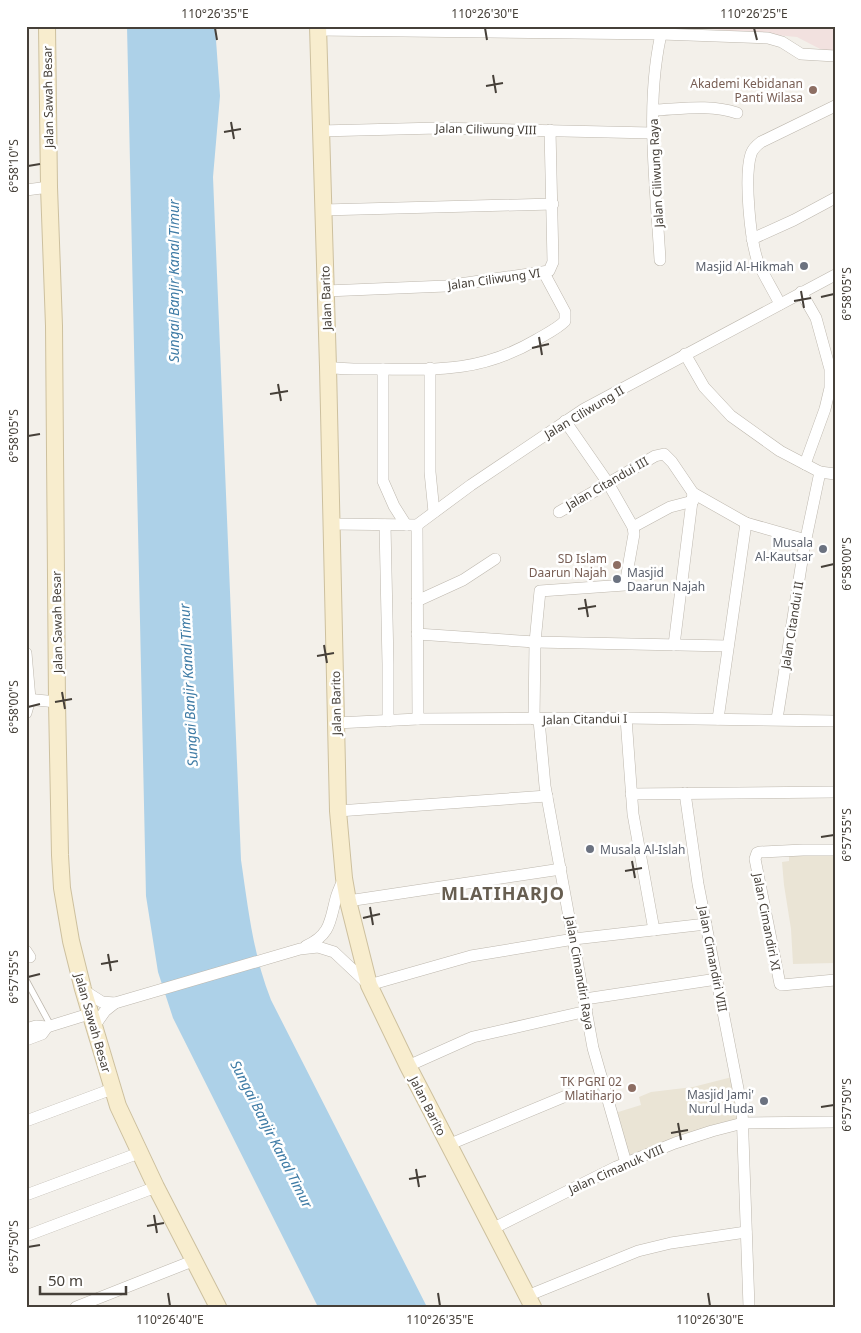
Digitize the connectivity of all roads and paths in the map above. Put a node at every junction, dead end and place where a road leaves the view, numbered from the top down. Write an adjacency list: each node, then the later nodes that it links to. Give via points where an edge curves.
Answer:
1 (48, 26): 12 (street, Jalan Sawah Besar)
2 (318, 28): 3 (street); 10 (street, Jalan Barito)
3 (486, 29): 4 (street)
4 (662, 30): 5 (street, via 768,38 782,42 801,54); 7 (street, Jalan Ciliwung Raya, via 657,52)
5 (835, 56)
6 (835, 106): 17 (street, via 755,146 749,168)
7 (654, 110): 8 (street, via 704,107); 11 (street, Jalan Ciliwung Raya)
8 (737, 113)
9 (550, 130): 10 (street, Jalan Ciliwung VIII); 11 (street, Jalan Ciliwung VIII); 15 (street, Jalan Ciliwung VI)
10 (320, 131): 16 (street, Jalan Barito)
11 (652, 132): 18 (street, Jalan Ciliwung Raya)
12 (50, 187): 13 (street); 50 (street, Jalan Sawah Besar)
13 (26, 190)
14 (834, 202): 17 (street)
15 (553, 204): 16 (street); 19 (street, Jalan Ciliwung VI, via 554,262)
16 (323, 210): 21 (street, Jalan Barito)
17 (752, 239): 23 (street, via 759,263)
18 (660, 260)
19 (544, 273): 21 (street, Jalan Ciliwung VI, via 446,286); 26 (street, via 565,312 565,321 561,325 492,360 464,368)
20 (835, 275): 22 (street, Jalan Ciliwung II)
21 (326, 292): 25 (street, Jalan Barito)
22 (801, 292): 23 (street, Jalan Ciliwung II); 29 (street, via 816,318 830,369 825,409)
23 (780, 304): 24 (street, Jalan Ciliwung II)
24 (685, 354): 28 (street, Jalan Ciliwung II); 29 (street, via 704,387 731,416 780,451)
25 (328, 367): 27 (street); 37 (street, Jalan Barito)
26 (430, 368): 27 (street); 34 (street, via 430,472)
27 (383, 369): 39 (street, via 383,481 394,506)
28 (566, 422): 32 (street); 34 (street, Jalan Ciliwung II)
29 (805, 464): 30 (street)
30 (820, 472): 31 (street); 41 (street, Jalan Citandui II)
31 (835, 474)
32 (608, 483): 33 (street, Jalan Citandui III, via 664,454); 35 (street, Jalan Citandui III); 40 (street)
33 (693, 497): 36 (street, Jalan Citandui III); 40 (street); 46 (street)
34 (434, 512): 39 (street, Jalan Ciliwung II)
35 (559, 512)
36 (746, 522): 41 (street, Jalan Citandui III); 47 (street)
37 (332, 524): 38 (street); 59 (street, Jalan Barito)
38 (385, 525): 39 (street); 57 (street)
39 (412, 525): 43 (street)
40 (633, 527): 45 (street, Jalan Cimandiri Raya, via 626,586 542,590)
41 (806, 540): 56 (street, Jalan Citandui II)
42 (496, 559): 43 (street, via 463,580)
43 (417, 602): 44 (street)
44 (417, 634): 45 (street); 53 (street)
45 (535, 642): 46 (street); 55 (street, Jalan Cimandiri Raya)
46 (674, 645): 47 (street)
47 (728, 646): 54 (street)
48 (26, 653): 49 (street)
49 (28, 699): 50 (street); 51 (street)
50 (57, 702): 77 (street, Jalan Sawah Besar, via 62,888)
51 (26, 713)
52 (626, 718): 54 (street, Jalan Citandui I); 55 (street, Jalan Citandui I); 62 (street)
53 (418, 719): 55 (street, Jalan Citandui I); 57 (street, Jalan Citandui I)
54 (718, 719): 56 (street, Jalan Citandui I)
55 (536, 720): 63 (street, Jalan Cimandiri Raya)
56 (776, 720): 58 (street, Jalan Citandui I)
57 (388, 721): 59 (street, Jalan Citandui I)
58 (835, 721)
59 (336, 723): 64 (street, Jalan Barito)
60 (835, 792): 61 (street)
61 (685, 793): 62 (street); 69 (street, Jalan Cimandiri VIII)
62 (631, 794): 70 (street)
63 (547, 796): 64 (street); 66 (street, Jalan Cimandiri Raya)
64 (338, 811): 67 (street, Jalan Barito)
65 (835, 850): 75 (street, Jalan Cimandiri XI, via 760,852 755,859 780,984)
66 (561, 869): 68 (street); 71 (street, Jalan Cimandiri Raya)
67 (344, 878): 68 (street, Jalan Barito); 72 (street, via 329,927 315,943)
68 (348, 901): 76 (street, Jalan Barito)
69 (706, 924): 70 (street); 73 (street, Jalan Cimandiri VIII)
70 (654, 930): 71 (street)
71 (574, 939): 76 (street, via 471,956); 78 (street, Jalan Cimandiri Raya)
72 (300, 949): 76 (street, via 318,947 334,952); 79 (street)
73 (717, 979): 78 (street); 90 (street, Jalan Cimandiri VIII)
74 (26, 980): 82 (lane)
75 (835, 980)
76 (369, 985): 85 (street, Jalan Barito)
77 (83, 989): 79 (street, via 102,1002); 81 (street, Jalan Sawah Besar)
78 (584, 999): 80 (street, Jalan Cimandiri Raya)
79 (121, 1002): 81 (street)
80 (587, 1011): 85 (street, via 473,1037); 86 (street, Jalan Cimandiri Raya)
81 (91, 1021): 82 (street); 87 (street, Jalan Sawah Besar)
82 (49, 1026): 83 (street); 84 (street, via 42,1034)
83 (26, 1030)
84 (26, 1040)
85 (408, 1066): 91 (street, Jalan Barito)
86 (602, 1081): 91 (street); 93 (street, Jalan Cimandiri Raya)
87 (112, 1089): 88 (street); 92 (street, Jalan Sawah Besar)
88 (26, 1121)
89 (835, 1122): 90 (street, Jalan Cimanuk VIII)
90 (743, 1123): 93 (street, Jalan Cimanuk VIII, via 675,1143); 97 (street, Jalan Cimandiri VIII)
91 (448, 1145): 96 (street, Jalan Barito)
92 (139, 1153): 94 (street, Jalan Sawah Besar); 95 (street)
93 (626, 1163): 96 (street, Jalan Cimanuk VIII)
94 (156, 1187): 98 (street); 99 (street, Jalan Sawah Besar)
95 (26, 1195)
96 (492, 1229): 100 (street, Jalan Barito)
97 (746, 1232): 100 (street, via 638,1251); 103 (street, Jalan Cimandiri VIII)
98 (26, 1236)
99 (195, 1260): 101 (street, Jalan Sawah Besar); 102 (street)
100 (530, 1302)
101 (217, 1306)
102 (76, 1307)
103 (749, 1307)

